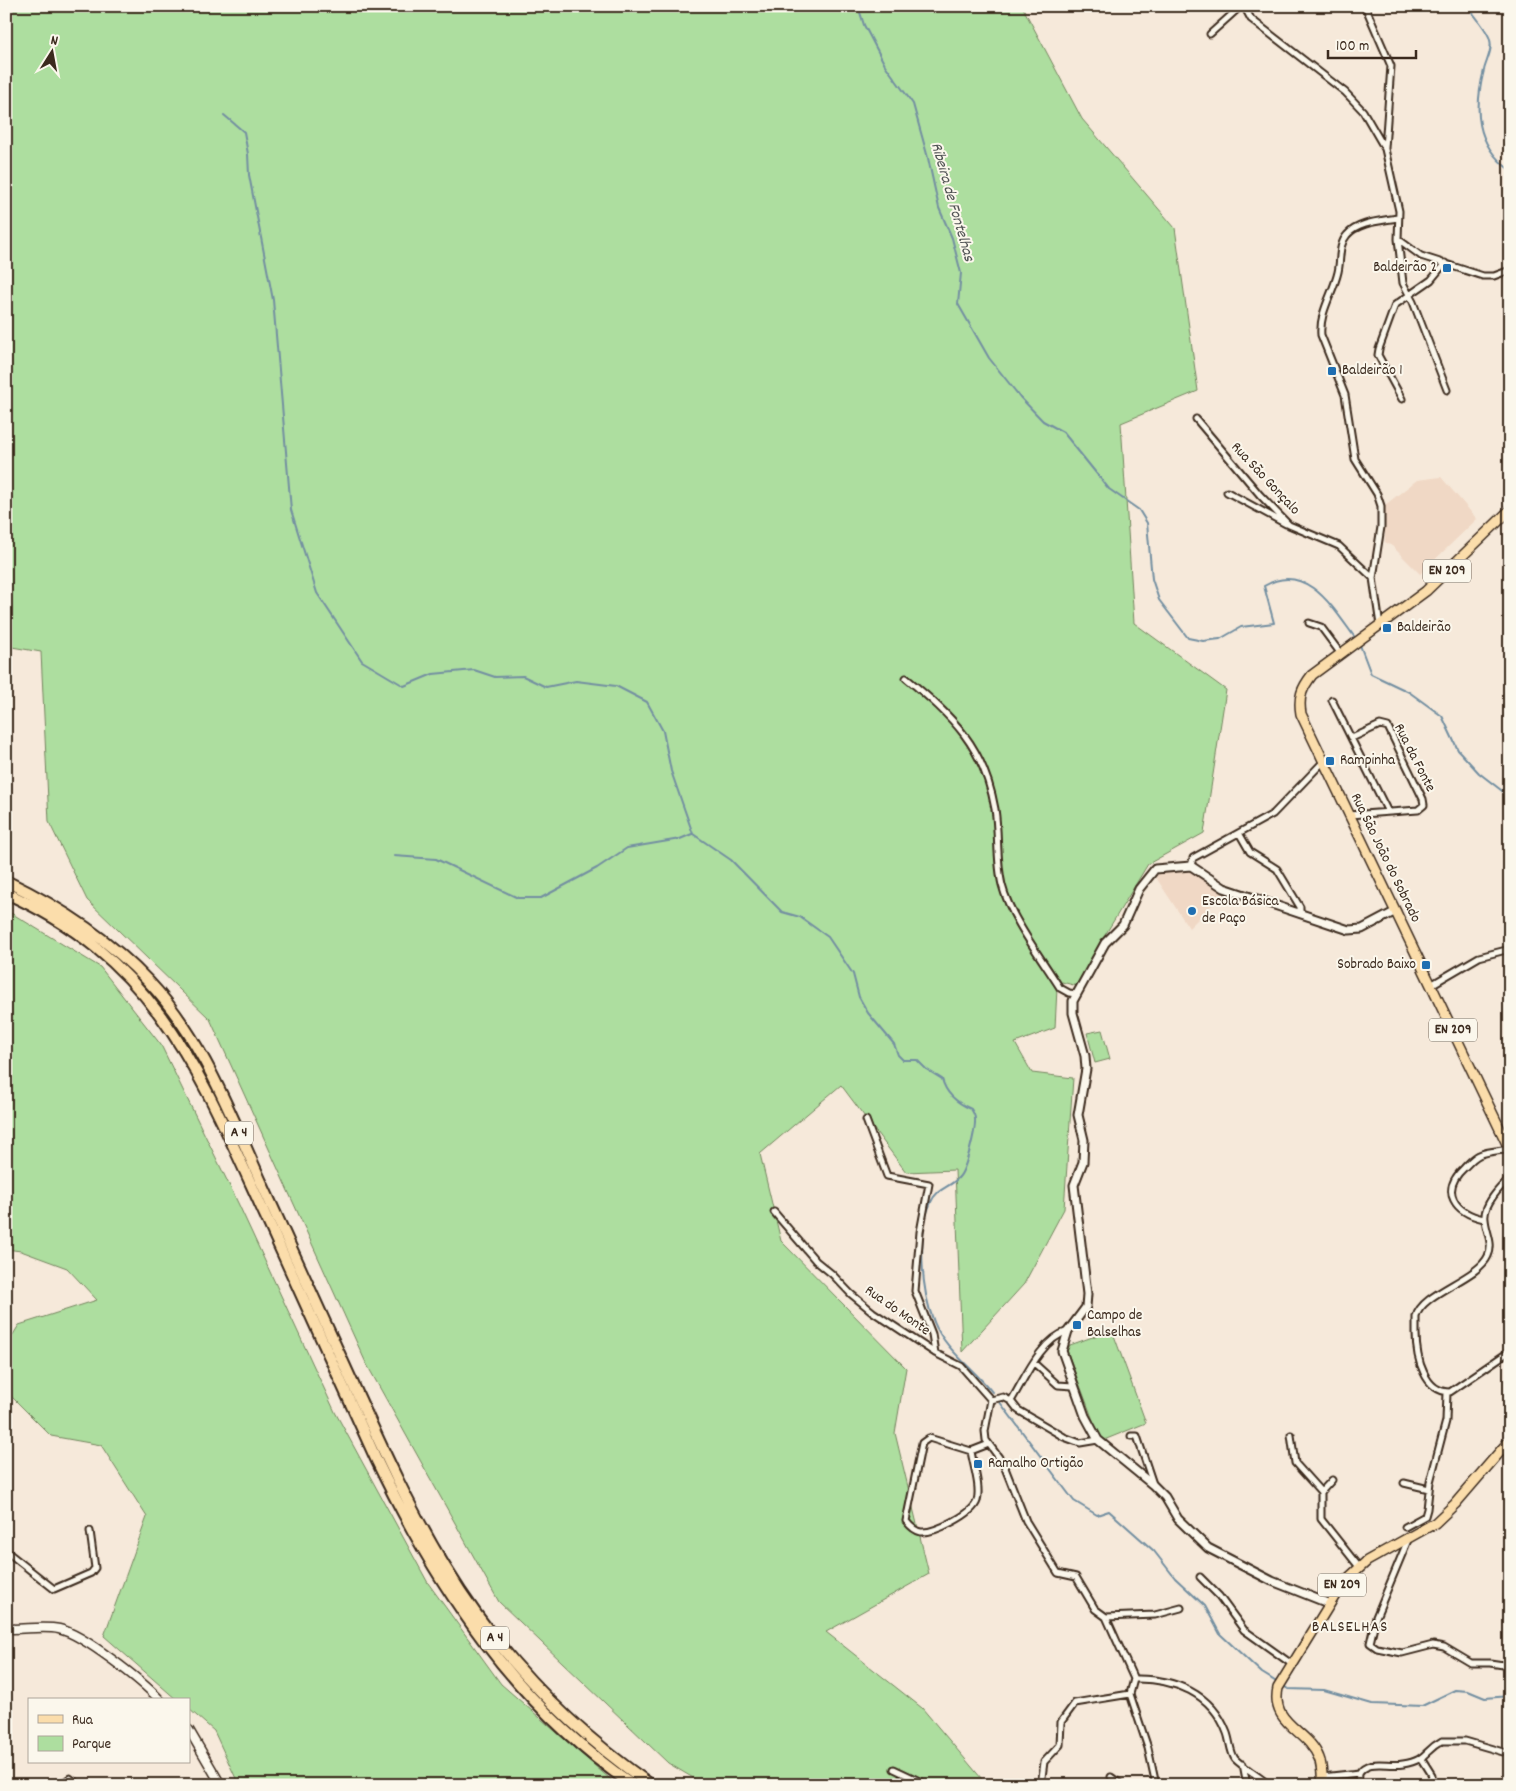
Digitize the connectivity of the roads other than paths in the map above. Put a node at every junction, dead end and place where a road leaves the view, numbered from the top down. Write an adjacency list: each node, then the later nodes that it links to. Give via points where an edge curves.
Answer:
1 (1243, 6): 3 (street); 4 (street, via 1251,19 1356,102)
2 (1365, 6): 4 (street, via 1391,66)
3 (1210, 34)
4 (1385, 149): 5 (street, via 1399,212)
5 (1397, 218): 6 (street); 16 (street, via 1361,226 1347,235 1341,248 1338,274 1321,319 1321,335 1345,395 1355,459 1381,506)
6 (1398, 239): 7 (street, via 1421,256); 9 (street, via 1403,283)
7 (1444, 263): 8 (street, via 1488,277); 9 (street, via 1431,280)
8 (1510, 270)
9 (1408, 294): 10 (street); 11 (street, via 1395,304 1378,355)
10 (1447, 390)
11 (1402, 399)
12 (1196, 419): 15 (street, Rua São Gonçalo, via 1260,496)
13 (1227, 492): 15 (street)
14 (1510, 510): 18 (main road, Rua São João do Sobrado / EN 209, via 1426,591)
15 (1289, 525): 16 (street, Rua São Gonçalo, via 1339,546)
16 (1373, 578): 18 (street)
17 (1309, 623): 19 (street, via 1321,627)
18 (1380, 625): 19 (main road, Rua São João do Sobrado / EN 209)
19 (1341, 654): 23 (main road, Rua São João do Sobrado / EN 209, via 1312,675 1299,701 1301,714)
20 (906, 678): 36 (street, via 945,712 968,737 979,757 995,810 998,860 1009,903 1060,988)
21 (1332, 700): 22 (street)
22 (1352, 738): 24 (street); 24 (street, Rua da Fonte, via 1380,725 1388,728 1424,798 1424,805 1418,810)
23 (1323, 762): 25 (main road, Rua São João do Sobrado / EN 209); 28 (street, via 1273,814)
24 (1388, 812): 26 (street, Rua da Fonte)
25 (1349, 815): 26 (street, Rua da Fonte); 27 (main road, Rua São João do Sobrado / EN 209)
26 (1364, 815): 27 (street)
27 (1353, 824): 32 (main road, Rua São João do Sobrado / EN 209)
28 (1240, 833): 29 (street, via 1193,858); 33 (street, via 1250,852 1277,869 1300,907)
29 (1191, 866): 33 (street, via 1224,888); 36 (street, via 1155,869 1148,876 1123,925 1105,943)
30 (6, 881): 90 (highway, A 4, via 67,913 92,931 151,984 177,1017 218,1088 385,1453 445,1567 514,1663 547,1698 601,1747)
31 (6, 893): 89 (highway, A 4, via 48,914 83,937 117,965 165,1019 203,1080 380,1467 435,1572 467,1620 515,1680 565,1731)
32 (1396, 911): 33 (street, via 1359,930 1349,930); 35 (main road, Rua São João do Sobrado / EN 209)
33 (1300, 914)
34 (1510, 949): 35 (street, via 1479,957)
35 (1431, 985): 38 (main road, Rua São João do Sobrado / EN 209)
36 (1076, 994): 42 (street, via 1073,1012 1086,1069 1078,1115 1084,1140 1083,1162 1074,1185 1087,1294 1086,1307)
37 (866, 1120): 44 (street, via 887,1176 929,1184 920,1232 915,1291 932,1334)
38 (1510, 1150): 41 (street, via 1479,1156 1454,1179 1453,1199 1475,1217)
39 (1510, 1178): 41 (street, via 1497,1191)
40 (774, 1212): 44 (street, Rua do Monte, via 816,1261 851,1294)
41 (1484, 1219): 47 (street, via 1491,1245 1488,1257 1476,1270 1443,1290 1416,1317 1416,1344 1424,1373 1430,1384)
42 (1068, 1331): 45 (street, via 1057,1334); 46 (street, via 1062,1351)
43 (1510, 1351): 47 (street)
44 (935, 1353): 48 (street, Rua do Monte, via 961,1366)
45 (1034, 1363): 46 (street, via 1058,1385); 49 (street)
46 (1073, 1386): 52 (street)
47 (1447, 1392): 59 (street, via 1444,1428)
48 (991, 1400): 49 (street, via 1003,1397); 54 (street, via 985,1431)
49 (1011, 1401): 52 (street, via 1018,1410 1064,1437 1080,1443)
50 (1290, 1435): 60 (street, via 1295,1462)
51 (1131, 1436): 58 (street, via 1137,1436)
52 (1098, 1440): 58 (street)
53 (1510, 1440): 63 (main road, EN 209, via 1456,1504 1435,1523)
54 (989, 1444): 55 (street); 69 (street, via 1003,1463 1026,1521 1058,1573 1076,1577 1095,1609)
55 (971, 1451): 55 (street, via 925,1439 906,1521 910,1526 919,1532 927,1531 966,1515 974,1507 978,1498)
56 (1332, 1480): 60 (street)
57 (1404, 1483): 59 (street)
58 (1153, 1485): 67 (street, via 1178,1518 1208,1548 1272,1581)
59 (1429, 1489): 61 (street, via 1425,1516)
60 (1321, 1492): 65 (street, via 1321,1519)
61 (1405, 1527)
62 (90, 1531): 64 (street, via 95,1568 91,1573 54,1589)
63 (1408, 1540): 65 (main road, EN 209); 72 (street, via 1376,1617 1370,1642 1377,1648 1402,1652 1433,1645 1471,1663)
64 (6, 1551)
65 (1359, 1567): 67 (main road, EN 209, via 1342,1584)
66 (1200, 1577): 71 (street, via 1244,1630)
67 (1330, 1604): 71 (main road, EN 209)
68 (1181, 1608): 69 (street, via 1155,1615)
69 (1106, 1617): 73 (street)
70 (6, 1626): 75 (main road, via 13,1629 58,1629 72,1633 144,1683)
71 (1293, 1665): 83 (main road, EN 209, via 1280,1684 1276,1698 1281,1715 1313,1747 1320,1759)
72 (1510, 1666)
73 (1134, 1679): 74 (street); 79 (street, via 1173,1682 1206,1702 1227,1732 1234,1758)
74 (1130, 1694): 92 (street, via 1075,1702 1061,1722 1060,1745 1044,1762); 94 (street)
75 (158, 1698)
76 (190, 1732): 88 (main road)
77 (1510, 1754): 78 (street, via 1452,1740 1436,1744)
78 (1422, 1759): 81 (street, via 1400,1765 1369,1765); 98 (street, via 1432,1775)
79 (1243, 1764): 95 (street); 96 (street)
80 (894, 1769): 91 (street)
81 (1359, 1773): 83 (street); 97 (street)
82 (1111, 1777): 93 (street)
83 (1322, 1781)
84 (6, 1782): 85 (street)
85 (10, 1785)
86 (60, 1785): 87 (street, via 70,1778)
87 (79, 1785)
88 (221, 1785)
89 (632, 1785)
90 (651, 1785)
91 (928, 1785)
92 (1041, 1785)
93 (1122, 1785)
94 (1156, 1785)
95 (1247, 1785)
96 (1269, 1785)
97 (1358, 1785)
98 (1429, 1785)

